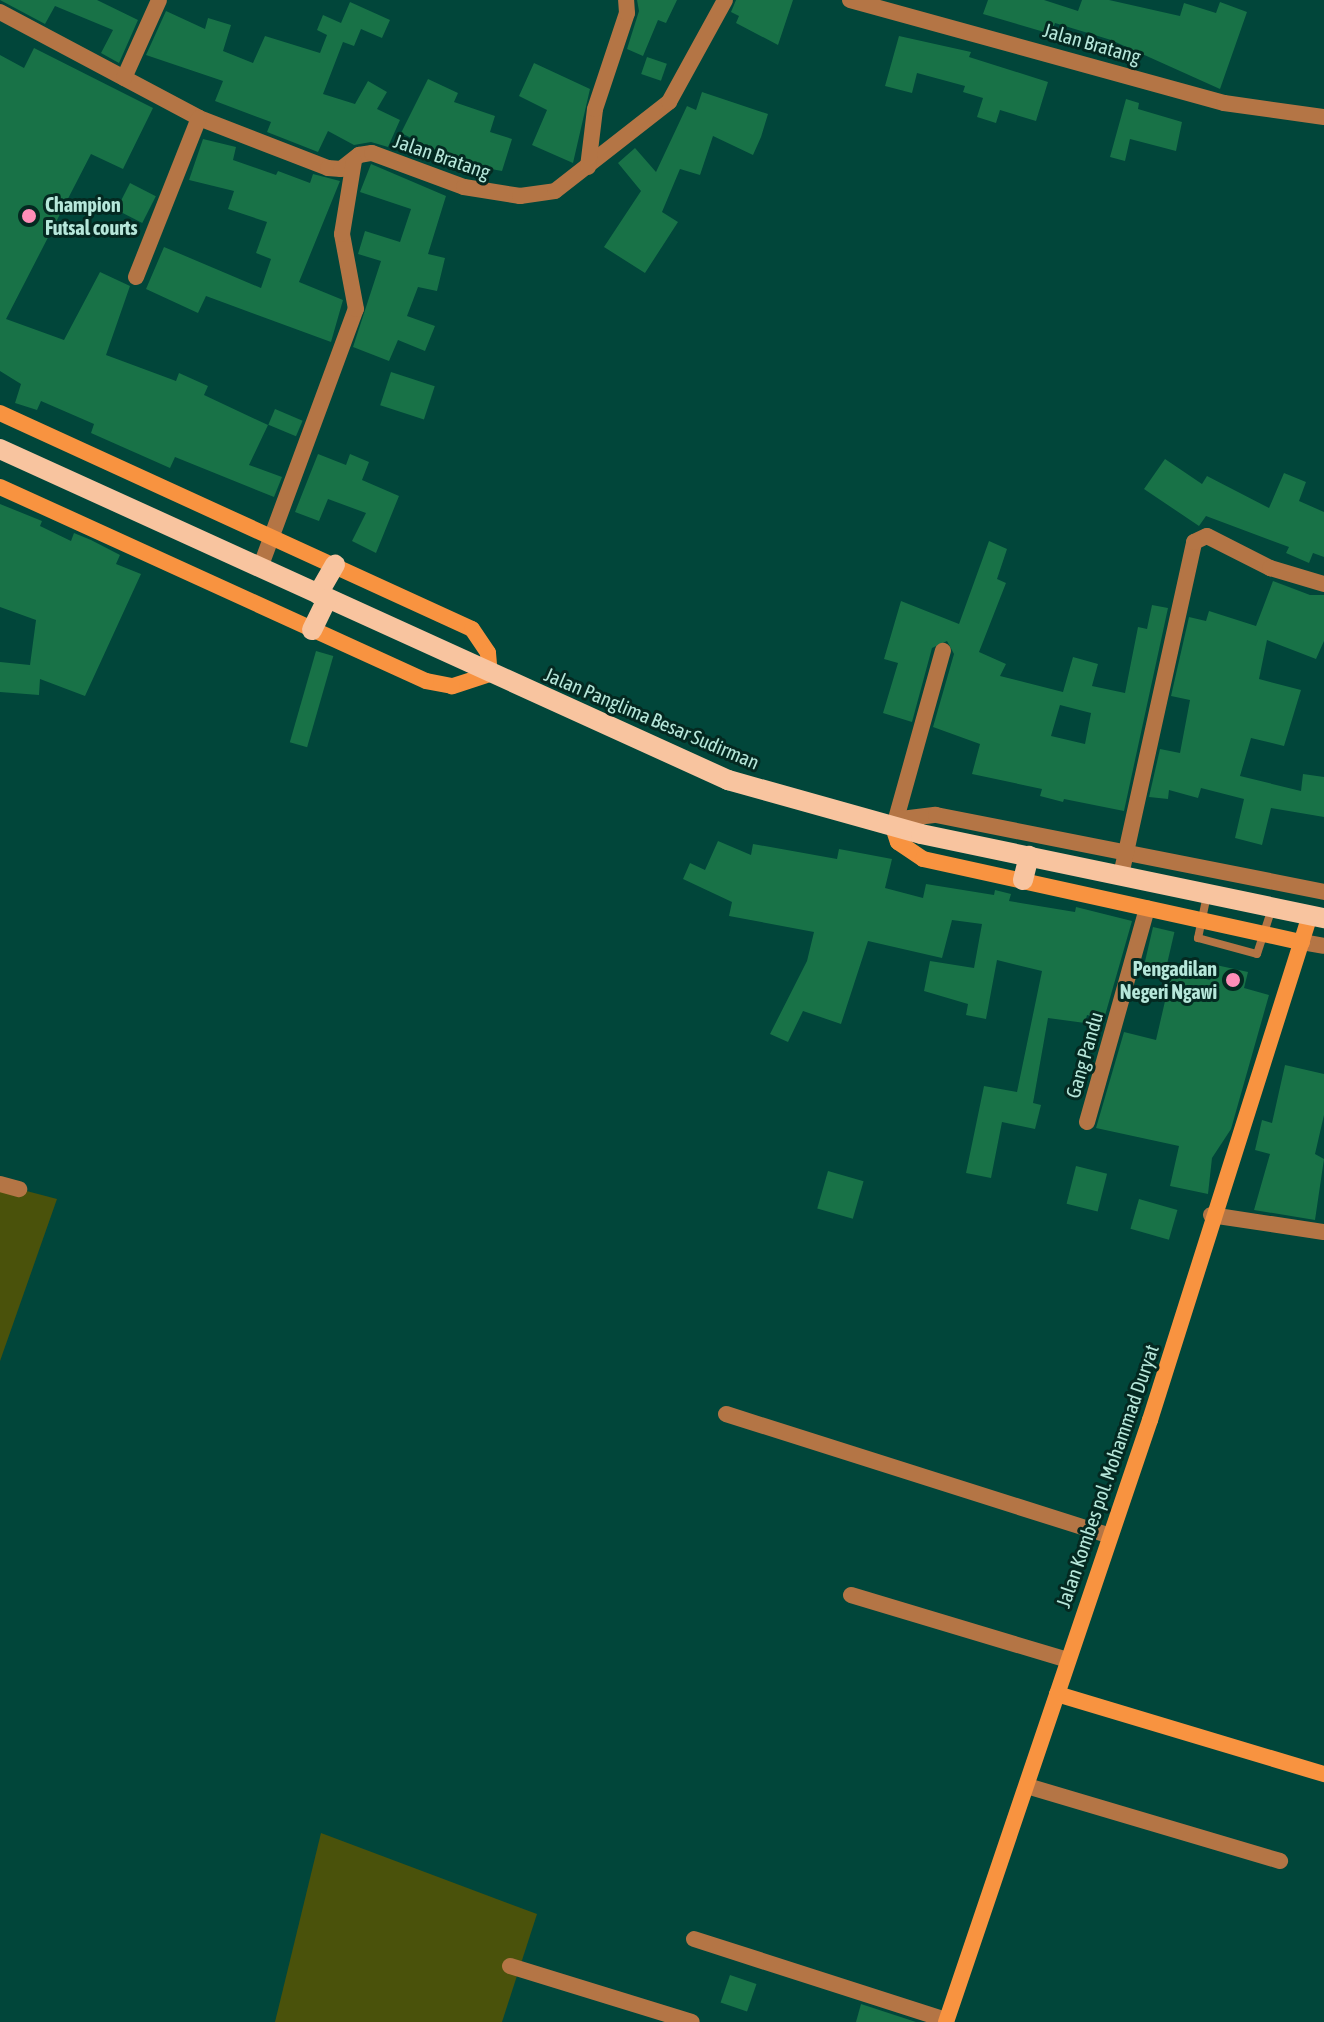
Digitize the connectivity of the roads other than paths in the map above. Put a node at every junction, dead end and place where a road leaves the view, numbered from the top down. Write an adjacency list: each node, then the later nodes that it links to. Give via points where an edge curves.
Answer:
1 (159, 0): 6 (street)
2 (626, 0): 10 (street, via 627,13 595,109)
3 (725, 0): 10 (street, Jalan Bratang, via 669,102)
4 (850, 0): 7 (street, Jalan Bratang, via 1224,103)
5 (0, 12): 6 (street, Jalan Bratang)
6 (124, 78): 8 (street, Jalan Bratang)
7 (1324, 117)
8 (199, 118): 9 (street, Jalan Bratang, via 328,168 341,169); 11 (street)
9 (354, 161): 10 (street, Jalan Bratang, via 372,153 493,195 555,191); 15 (street, via 342,234 356,309)
10 (588, 167)
11 (136, 277)
12 (0, 413): 15 (street)
13 (0, 449): 17 (main road, Jalan Panglima Besar Sudirman)
14 (0, 487): 20 (street)
15 (272, 536): 16 (street); 17 (street)
16 (335, 565): 19 (main road); 22 (street, via 472,629 488,653)
17 (260, 568): 19 (main road, Jalan Panglima Besar Sudirman)
18 (1324, 584): 24 (street, via 1270,568 1207,536 1196,538)
19 (323, 596): 20 (main road); 22 (main road, Jalan Panglima Besar Sudirman)
20 (312, 630): 22 (street, via 441,685 464,684)
21 (943, 651): 23 (street)
22 (490, 674): 23 (main road, Jalan Panglima Besar Sudirman, via 711,772)
23 (893, 827): 24 (street, via 901,819 936,815); 25 (main road, Jalan Panglima Besar Sudirman); 27 (street, via 898,842 923,859)
24 (1126, 851): 26 (street); 28 (street)
25 (1029, 856): 26 (main road, Jalan Panglima Besar Sudirman); 27 (main road)
26 (1121, 875): 29 (main road, Jalan Panglima Besar Sudirman)
27 (1023, 880): 31 (street)
28 (1324, 892)
29 (1208, 893): 30 (main road, Jalan Panglima Besar Sudirman); 33 (lane)
30 (1272, 907): 32 (main road, Jalan Panglima Besar Sudirman); 34 (lane)
31 (1147, 908): 33 (street); 37 (street, Gang Pandu)
32 (1317, 916): 35 (street, Jalan Kombes pol. Mohammad Duryat)
33 (1202, 920): 34 (street)
34 (1264, 933): 35 (street)
35 (1302, 942): 36 (street); 40 (street, Jalan Kombes pol. Mohammad Duryat)
36 (1324, 946)
37 (1087, 1122)
38 (0, 1184): 39 (street)
39 (19, 1189)
40 (1211, 1215): 41 (street); 43 (street, Jalan Kombes pol. Mohammad Duryat, via 1150,1420)
41 (1324, 1232)
42 (726, 1414): 43 (street)
43 (1107, 1535): 45 (street, Jalan Kombes pol. Mohammad Duryat)
44 (851, 1595): 45 (street)
45 (1067, 1660): 46 (street, Jalan Kombes pol. Mohammad Duryat)
46 (1057, 1694): 47 (street); 48 (street, Jalan Kombes pol. Mohammad Duryat)
47 (1324, 1774)
48 (1027, 1786): 49 (street); 52 (street, Jalan Kombes pol. Mohammad Duryat)
49 (1280, 1861)
50 (694, 1939): 52 (street)
51 (510, 1966): 53 (street)
52 (946, 2021)
53 (692, 2022)

